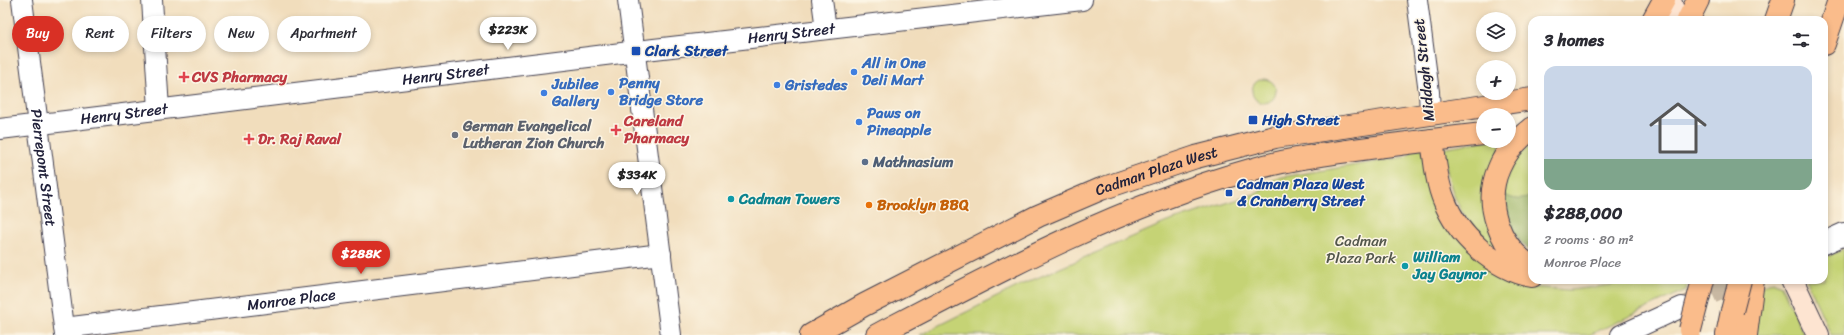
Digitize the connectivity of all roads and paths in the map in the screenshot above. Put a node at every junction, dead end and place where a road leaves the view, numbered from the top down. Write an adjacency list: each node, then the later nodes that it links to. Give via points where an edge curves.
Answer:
1 (22, 0): 23 (street, Pierrepont Street)
2 (152, 0): 21 (street)
3 (628, 0): 19 (street)
4 (822, 0): 17 (street)
5 (1082, 0): 12 (street, Henry Street)
6 (1417, 0): 22 (street, Middagh Street)
7 (1664, 0): 13 (main road)
8 (1670, 0): 14 (main road)
9 (1698, 0): 15 (main road)
10 (1783, 0): 16 (main road)
11 (1839, 0): 18 (main road)
12 (1020, 4): 17 (street, Henry Street)
13 (1655, 16)
14 (1675, 16)
15 (1690, 16)
16 (1777, 16)
17 (826, 29): 19 (street, Henry Street)
18 (1828, 32)
19 (635, 52): 21 (street, Henry Street); 32 (street)
20 (1528, 100): 22 (main road, Cadman Plaza West)
21 (159, 109): 23 (street, Henry Street)
22 (1430, 113): 29 (main road, Middagh Street); 44 (main road, Cadman Plaza West, via 1275,136 1196,157 1101,190 1005,232)
23 (38, 124): 25 (street, Henry Street); 41 (street, Pierrepont Street)
24 (1528, 128): 26 (main road)
25 (0, 129)
26 (1516, 129)
27 (1528, 131): 33 (main road, via 1509,150 1499,168 1493,204 1498,227 1504,239 1512,251)
28 (1476, 135): 29 (main road, Cadman Plaza West)
29 (1432, 140): 34 (main road, via 1438,182 1452,217 1476,246 1500,264); 45 (main road, Cadman Plaza West, via 1295,159 1206,183 1094,226)
30 (1844, 234): 31 (street)
31 (1828, 241)
32 (661, 254): 41 (street, Monroe Place); 43 (street)
33 (1528, 264)
34 (1528, 274)
35 (1702, 284): 42 (main road, bridge)
36 (1740, 284): 40 (main road, bridge)
37 (1751, 284): 40 (main road)
38 (1794, 284): 49 (main road)
39 (1682, 307): 46 (street)
40 (1741, 308): 47 (main road); 48 (main road)
41 (64, 332)
42 (1690, 333)
43 (671, 335)
44 (811, 335)
45 (877, 335)
46 (1621, 335)
47 (1727, 335)
48 (1746, 335)
49 (1818, 335)

